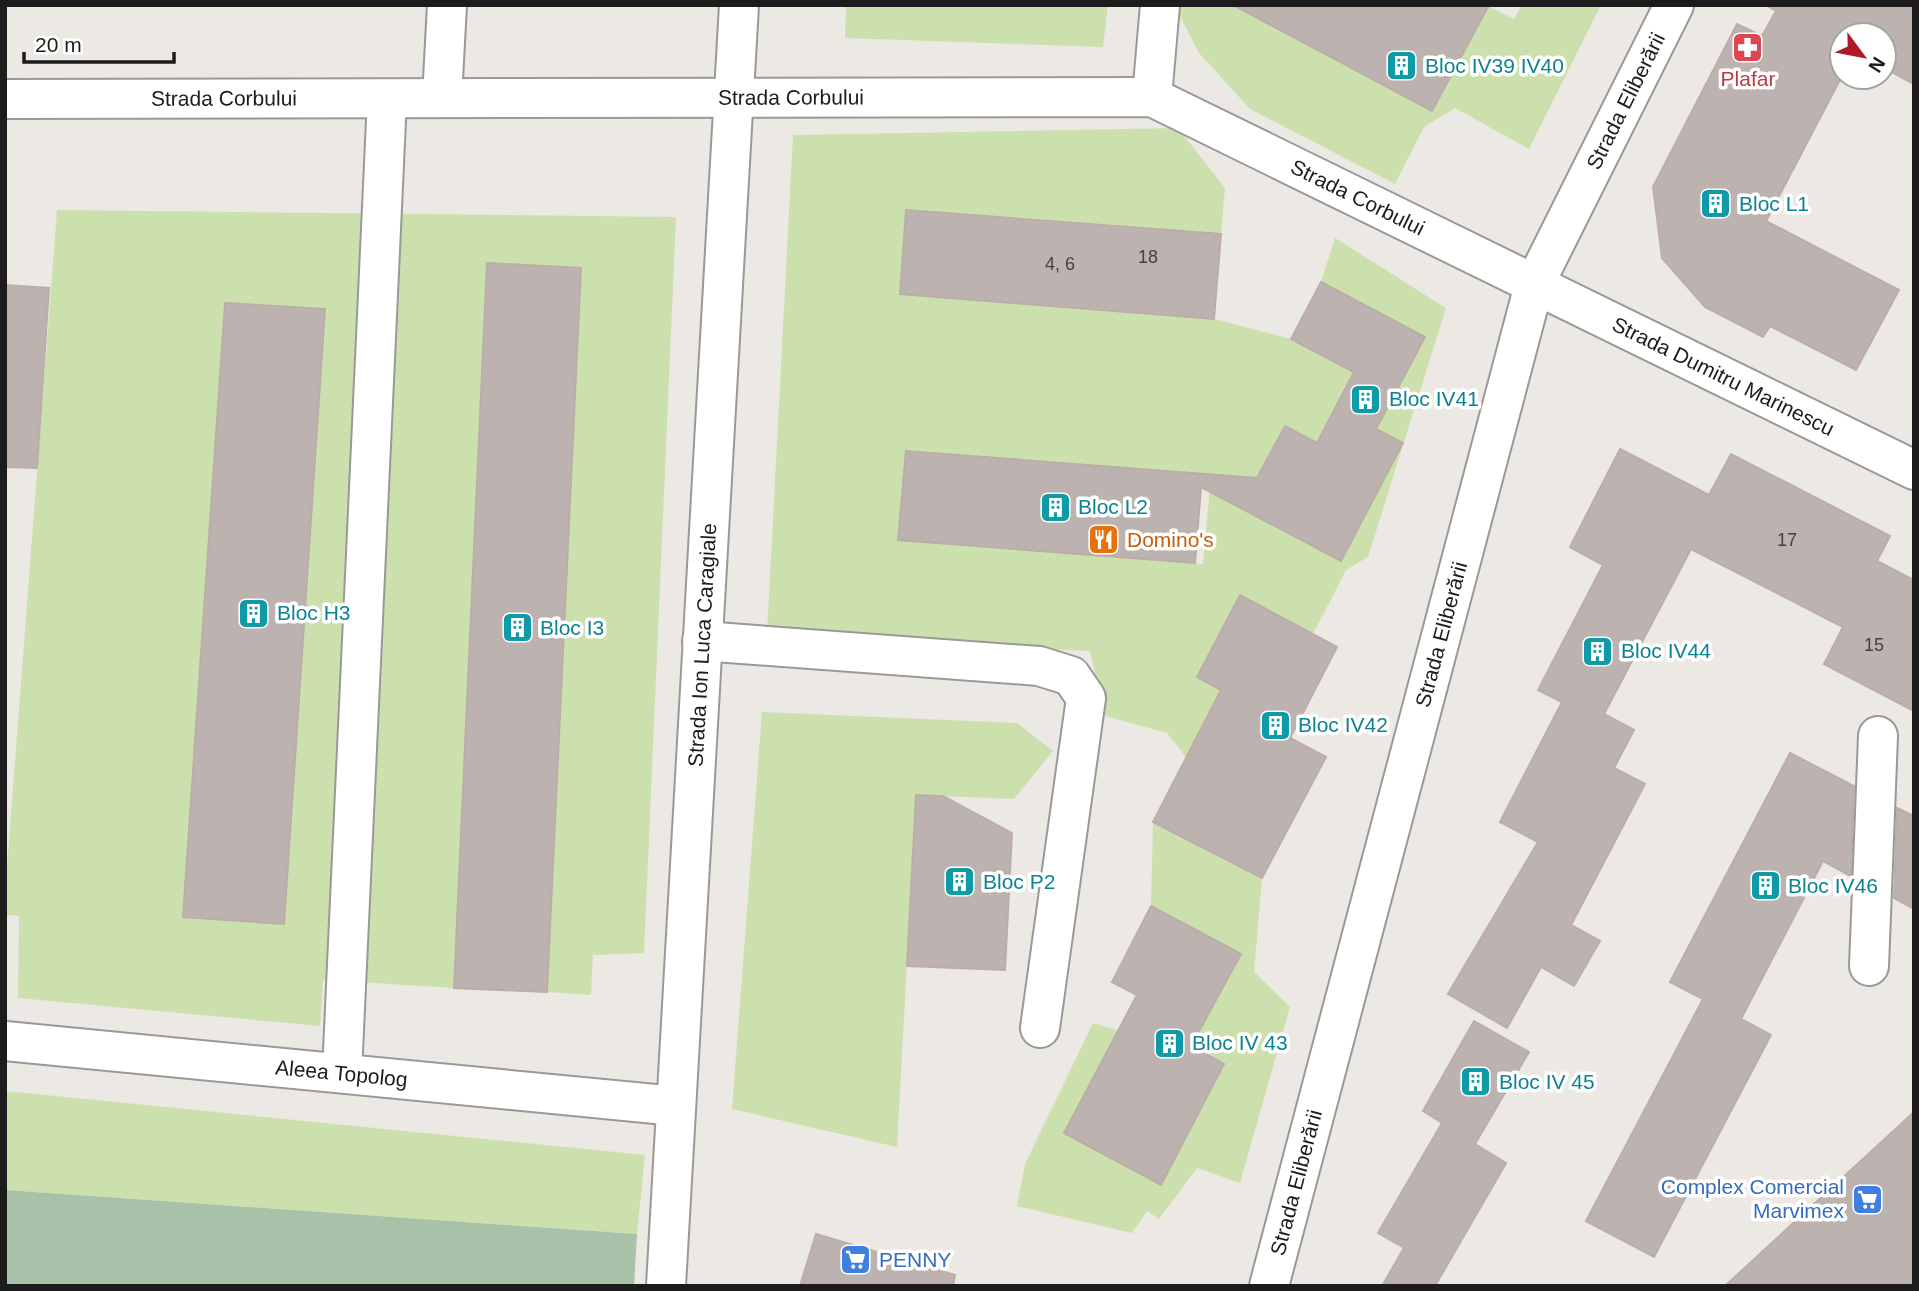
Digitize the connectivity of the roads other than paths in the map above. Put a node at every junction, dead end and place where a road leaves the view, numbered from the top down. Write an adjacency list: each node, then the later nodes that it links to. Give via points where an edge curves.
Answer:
1 (447, 5): 9 (street)
2 (739, 5): 6 (street, Strada Ion Luca Caragiale)
3 (1160, 5): 5 (street)
4 (1674, 5): 10 (street, Strada Eliberării)
5 (1152, 97): 6 (street, Strada Corbului); 10 (street, Strada Corbului)
6 (733, 98): 9 (street, Strada Corbului); 12 (street, Strada Ion Luca Caragiale)
7 (5, 99): 8 (street, Strada Corbului)
8 (387, 99): 9 (street, Strada Corbului); 17 (street)
9 (442, 99)
10 (1534, 285): 11 (street, Strada Dumitru Marinescu); 20 (street, Strada Eliberării)
11 (1914, 470)
12 (702, 641): 15 (street, via 1039,666 1071,676 1086,698); 18 (street, Strada Ion Luca Caragiale)
13 (1878, 736): 14 (street)
14 (1869, 966)
15 (1040, 1028)
16 (5, 1041): 17 (street, Aleea Topolog)
17 (342, 1073): 18 (street, Aleea Topolog)
18 (676, 1106): 19 (street, Strada Ion Luca Caragiale)
19 (666, 1286)
20 (1269, 1286)

